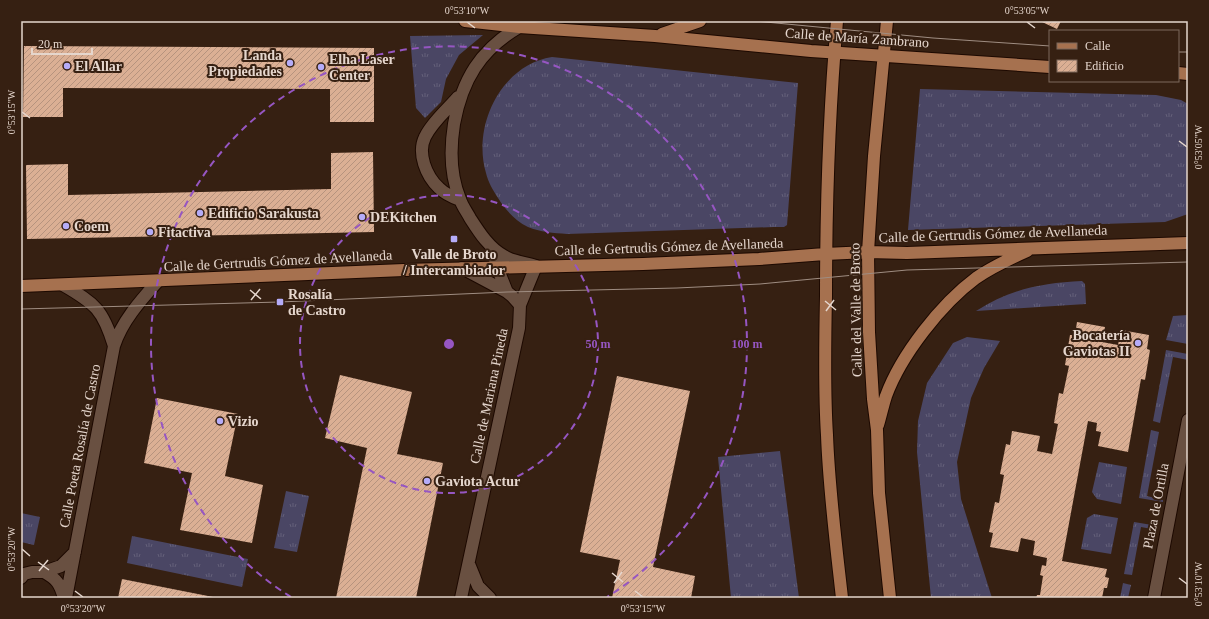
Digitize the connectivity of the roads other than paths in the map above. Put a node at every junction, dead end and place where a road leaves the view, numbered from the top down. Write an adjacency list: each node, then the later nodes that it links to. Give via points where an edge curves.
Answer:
1 (465, 21): 5 (main road, Calle de María Zambrano)
2 (700, 21): 6 (main road)
3 (837, 21): 7 (main road)
4 (887, 21): 8 (main road, Calle del Valle de Broto)
5 (519, 27): 6 (main road, Calle de María Zambrano); 10 (street, via 485,54)
6 (655, 36): 7 (main road, Calle de María Zambrano)
7 (834, 53): 8 (main road, Calle de María Zambrano); 18 (main road)
8 (883, 56): 9 (main road, Calle de María Zambrano); 17 (main road, Calle del Valle de Broto)
9 (1049, 67)
10 (460, 95): 11 (street, Calle de Gertrudis Gómez de Avellaneda, via 451,152 452,169); 11 (street, via 427,133 422,147 422,156 429,176 439,188)
11 (460, 200): 15 (street, Calle de Gertrudis Gómez de Avellaneda, via 478,232)
12 (1188, 239): 14 (street)
13 (1188, 243): 14 (main road, Calle de Gertrudis Gómez de Avellaneda)
14 (1170, 244): 16 (main road, Calle de Gertrudis Gómez de Avellaneda)
15 (492, 248): 19 (street, Calle de Gertrudis Gómez de Avellaneda, via 504,256); 20 (street)
16 (1032, 249): 17 (main road, Calle de Gertrudis Gómez de Avellaneda); 29 (main road, via 993,267 947,302 901,365 886,395)
17 (868, 252): 18 (main road, Calle de Gertrudis Gómez de Avellaneda); 29 (main road, Calle del Valle de Broto, via 869,332)
18 (825, 254): 19 (main road, Calle de Gertrudis Gómez de Avellaneda, via 744,260); 37 (main road, via 827,434)
19 (536, 266): 20 (main road, Calle de Gertrudis Gómez de Avellaneda); 26 (street)
20 (497, 267): 21 (main road, Calle de Gertrudis Gómez de Avellaneda); 25 (street)
21 (462, 268): 22 (main road, Calle de Gertrudis Gómez de Avellaneda); 25 (street)
22 (158, 281): 23 (main road, Calle de Gertrudis Gómez de Avellaneda); 27 (street, Calle Poeta Rosalía de Castro, via 125,323)
23 (63, 285): 24 (main road, Calle de Gertrudis Gómez de Avellaneda); 27 (street, via 95,306 105,321)
24 (21, 286)
25 (507, 292): 26 (street)
26 (520, 305): 31 (street, Calle de Mariana Pineda, via 520,328)
27 (114, 346): 30 (street, Calle Poeta Rosalía de Castro)
28 (1188, 420): 39 (street, Plaza de Ortilla)
29 (877, 430): 38 (main road, Calle del Valle de Broto, via 879,492)
30 (75, 552): 32 (street, via 61,566); 34 (street, Calle Poeta Rosalía de Castro)
31 (469, 563): 35 (street, Calle de Mariana Pineda); 36 (street, via 478,586)
32 (44, 572): 33 (street, via 24,574); 34 (street, Calle Poeta Rosalía de Castro, via 61,586)
33 (21, 578)
34 (65, 598)
35 (461, 598)
36 (490, 598)
37 (842, 598)
38 (890, 598)
39 (1154, 598)

